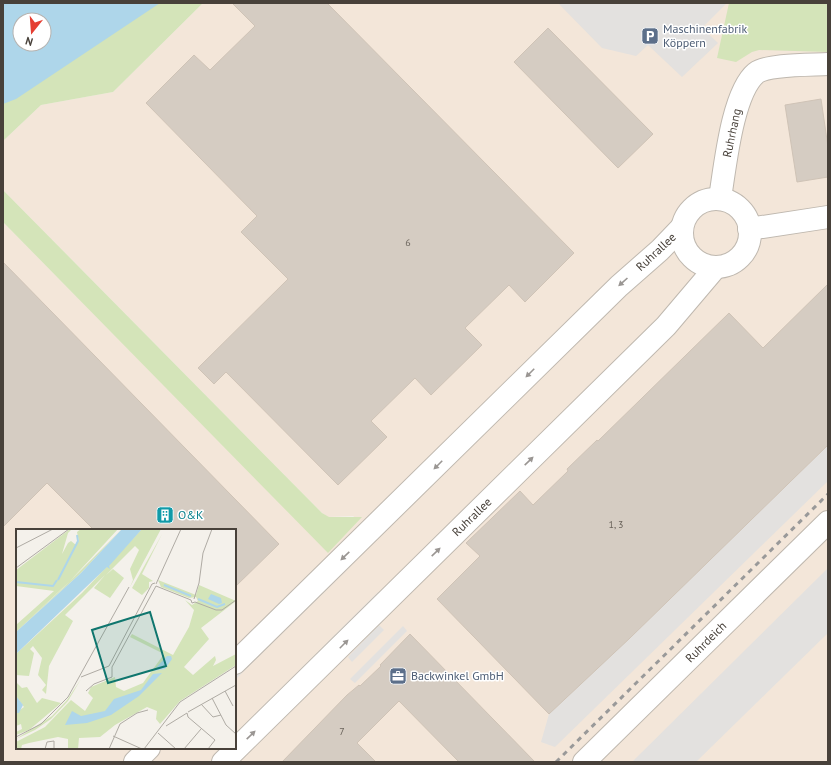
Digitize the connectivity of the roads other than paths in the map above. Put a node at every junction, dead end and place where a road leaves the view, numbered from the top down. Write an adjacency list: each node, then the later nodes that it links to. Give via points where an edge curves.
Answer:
1 (828, 64): 2 (street, Ruhrhang, via 768,68 756,73 747,84 737,107)
2 (720, 198): 4 (street, Ruhrallee, via 697,204 686,216); 5 (street, via 733,203 742,211)
3 (828, 217): 5 (street)
4 (682, 227): 6 (street, Ruhrallee, via 684,247 691,256 703,264); 8 (street, Ruhrallee, one-way to 8)
5 (749, 229): 6 (street, Ruhrallee, via 746,248 742,255 728,264)
6 (716, 267): 11 (street, Ruhrallee, one-way to 6, via 666,326)
7 (828, 522): 12 (street, Ruhrdeich)
8 (236, 662)
9 (148, 749): 10 (street)
10 (135, 762)
11 (223, 762)
12 (584, 762)

